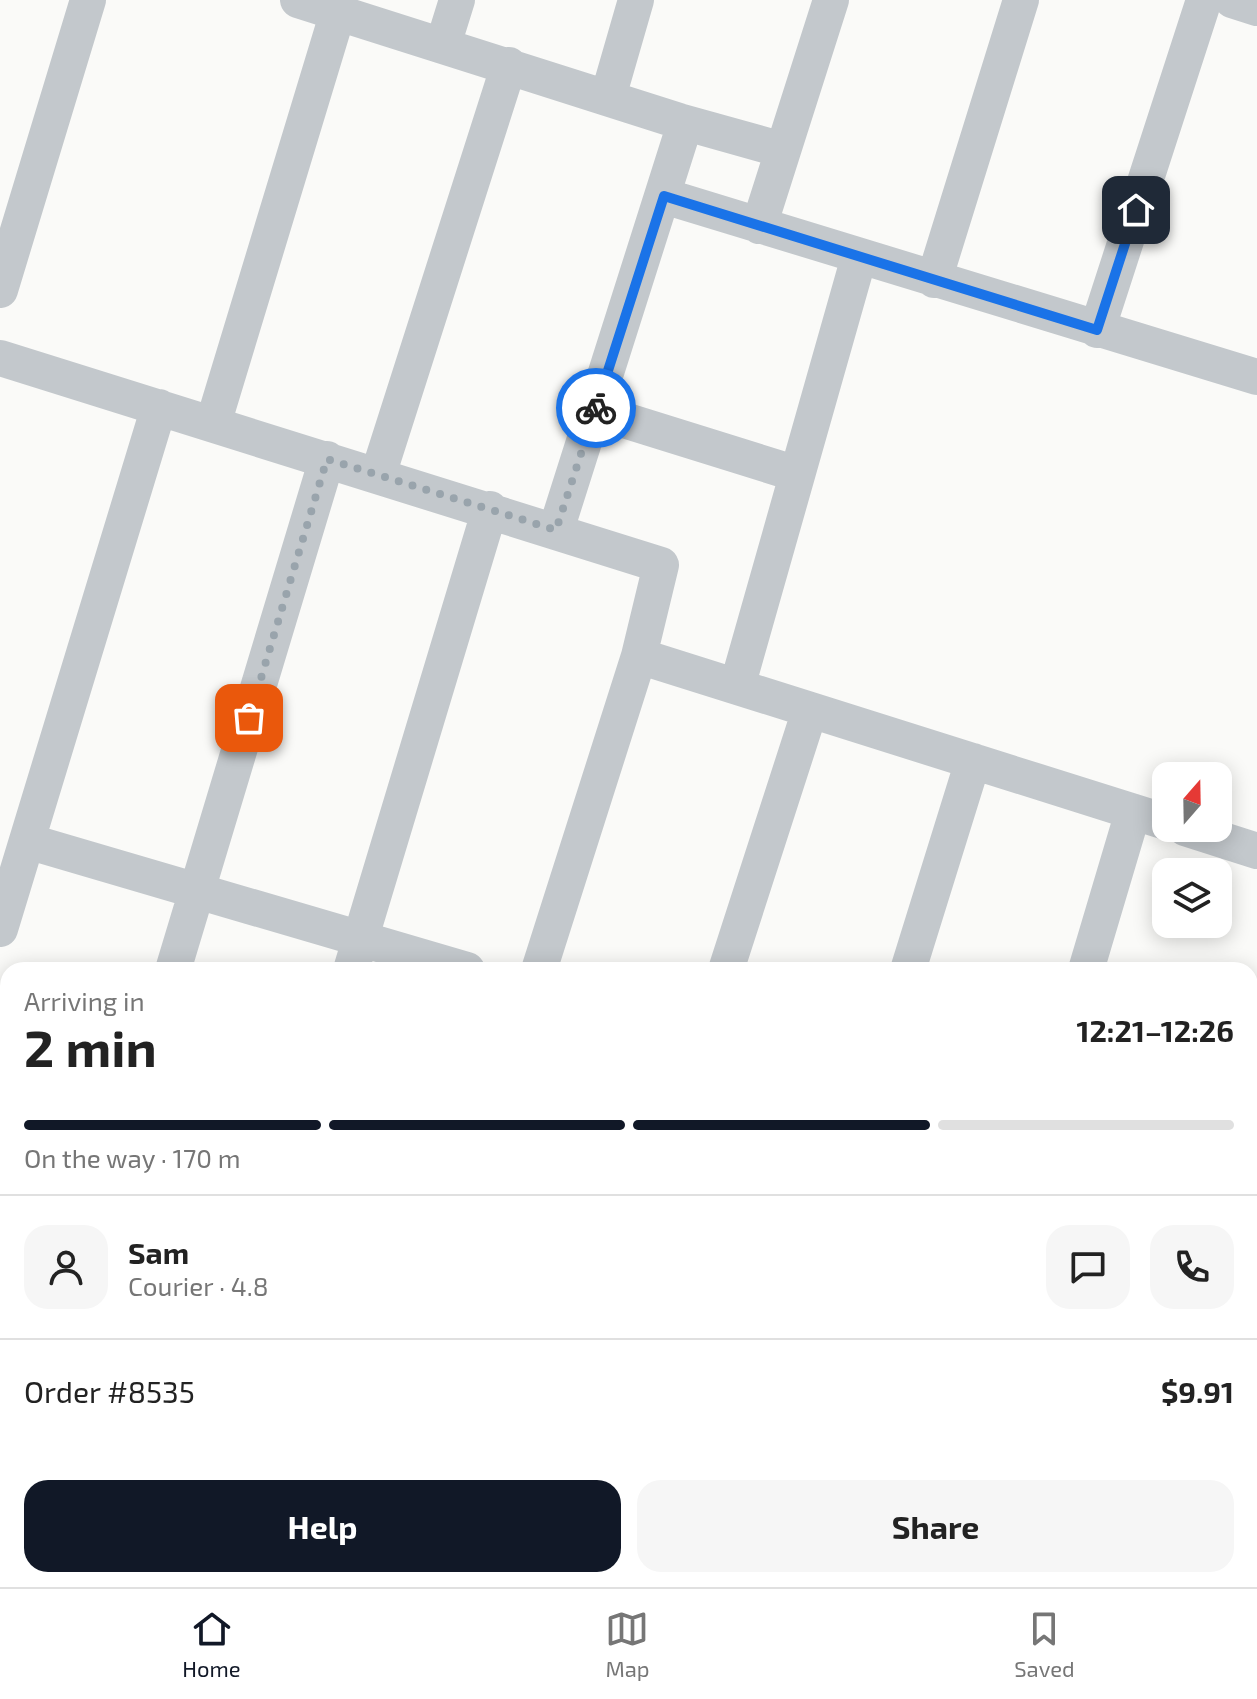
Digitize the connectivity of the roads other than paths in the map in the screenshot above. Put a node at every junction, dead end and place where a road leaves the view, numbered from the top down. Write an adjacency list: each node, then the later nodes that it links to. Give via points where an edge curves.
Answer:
1 (298, 0): 10 (street)
2 (457, 0): 11 (street)
3 (636, 0): 13 (street)
4 (831, 0): 15 (street)
5 (1021, 0): 19 (street)
6 (1204, 0): 21 (street)
7 (1232, 0): 9 (street)
8 (79, 3): 20 (street)
9 (1257, 8)
10 (338, 12): 11 (street); 26 (street)
11 (443, 45): 12 (street)
12 (509, 65): 13 (street); 29 (street)
13 (608, 97): 14 (street)
14 (679, 121): 15 (street); 16 (street, via 683,130)
15 (783, 150): 17 (street)
16 (664, 196): 17 (street); 25 (street)
17 (759, 226): 18 (street)
18 (859, 257): 19 (street); 28 (street)
19 (934, 280): 21 (street)
20 (0, 290)
21 (1097, 330): 23 (street)
22 (0, 358): 24 (street)
23 (1257, 377)
24 (159, 407): 26 (street); 37 (street)
25 (595, 411): 28 (street); 31 (street)
26 (213, 424): 27 (street)
27 (327, 459): 29 (street); 40 (street)
28 (797, 474): 33 (street)
29 (378, 475): 30 (street)
30 (490, 509): 31 (street); 42 (street)
31 (556, 530): 32 (street, via 661,565)
32 (639, 656): 33 (street); 45 (street)
33 (737, 687): 34 (street)
34 (810, 710): 35 (street); 46 (street)
35 (973, 761): 36 (street); 47 (street)
36 (1150, 817): 48 (street)
37 (27, 841): 40 (street); 41 (street)
38 (1229, 842): 39 (street)
39 (1257, 851)
40 (197, 890): 42 (street); 43 (street)
41 (0, 929)
42 (355, 954): 44 (street)
43 (175, 962)
44 (411, 962)
45 (542, 962)
46 (729, 962)
47 (910, 962)
48 (1089, 962)

